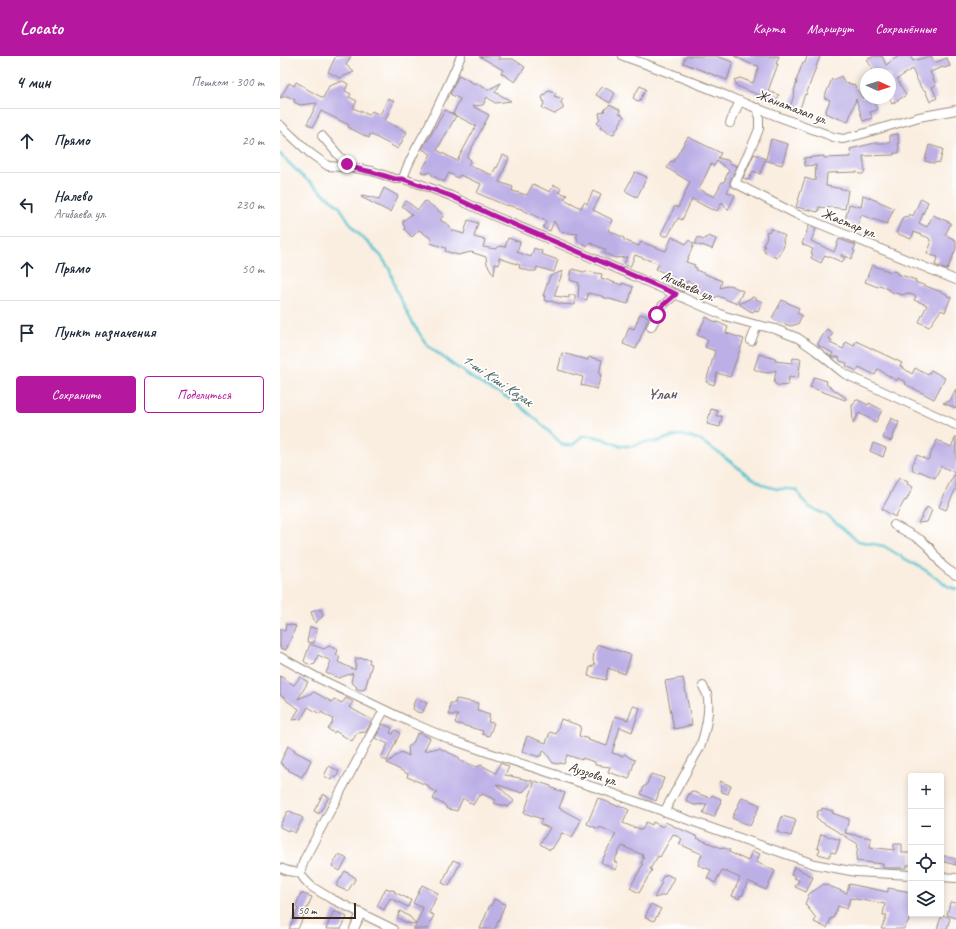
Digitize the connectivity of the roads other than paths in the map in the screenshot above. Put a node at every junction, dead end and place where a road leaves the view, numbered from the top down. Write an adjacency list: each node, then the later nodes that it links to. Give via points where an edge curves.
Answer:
1 (461, 56): 10 (street, via 411,157)
2 (623, 56): 3 (street, Жанаталап ул.)
3 (740, 101): 4 (street, Жанаталап ул.); 6 (street)
4 (758, 108): 5 (street, Жанаталап ул., via 843,139 919,117); 11 (street, Жастар ул., via 759,119 755,139 736,183 798,215)
5 (956, 110)
6 (730, 124)
7 (280, 126): 9 (street, Агибаева ул., via 328,166)
8 (322, 136): 9 (street)
9 (354, 168): 10 (street, Агибаева ул.)
10 (403, 179): 12 (street, Агибаева ул., via 451,196)
11 (956, 280)
12 (676, 294): 13 (street, Агибаева ул., via 725,316); 14 (street, via 662,306)
13 (757, 325): 15 (street); 16 (street, Агибаева ул., via 798,338 845,374)
14 (651, 327)
15 (751, 341)
16 (956, 425)
17 (894, 525): 18 (street, via 929,547 942,566)
18 (956, 575)
19 (280, 657): 21 (street, Ауэзова ул.)
20 (703, 686): 22 (street, via 708,702 704,737)
21 (384, 710): 22 (street, Ауэзова ул., via 452,740); 24 (street, via 311,846)
22 (664, 812): 25 (street, Ауэзова ул., via 814,864 856,872)
23 (280, 868): 24 (street)
24 (300, 873): 28 (street, via 312,887)
25 (908, 875)
26 (944, 877): 27 (street)
27 (956, 878)
28 (361, 913): 29 (street); 30 (street)
29 (354, 929)
30 (393, 929)

